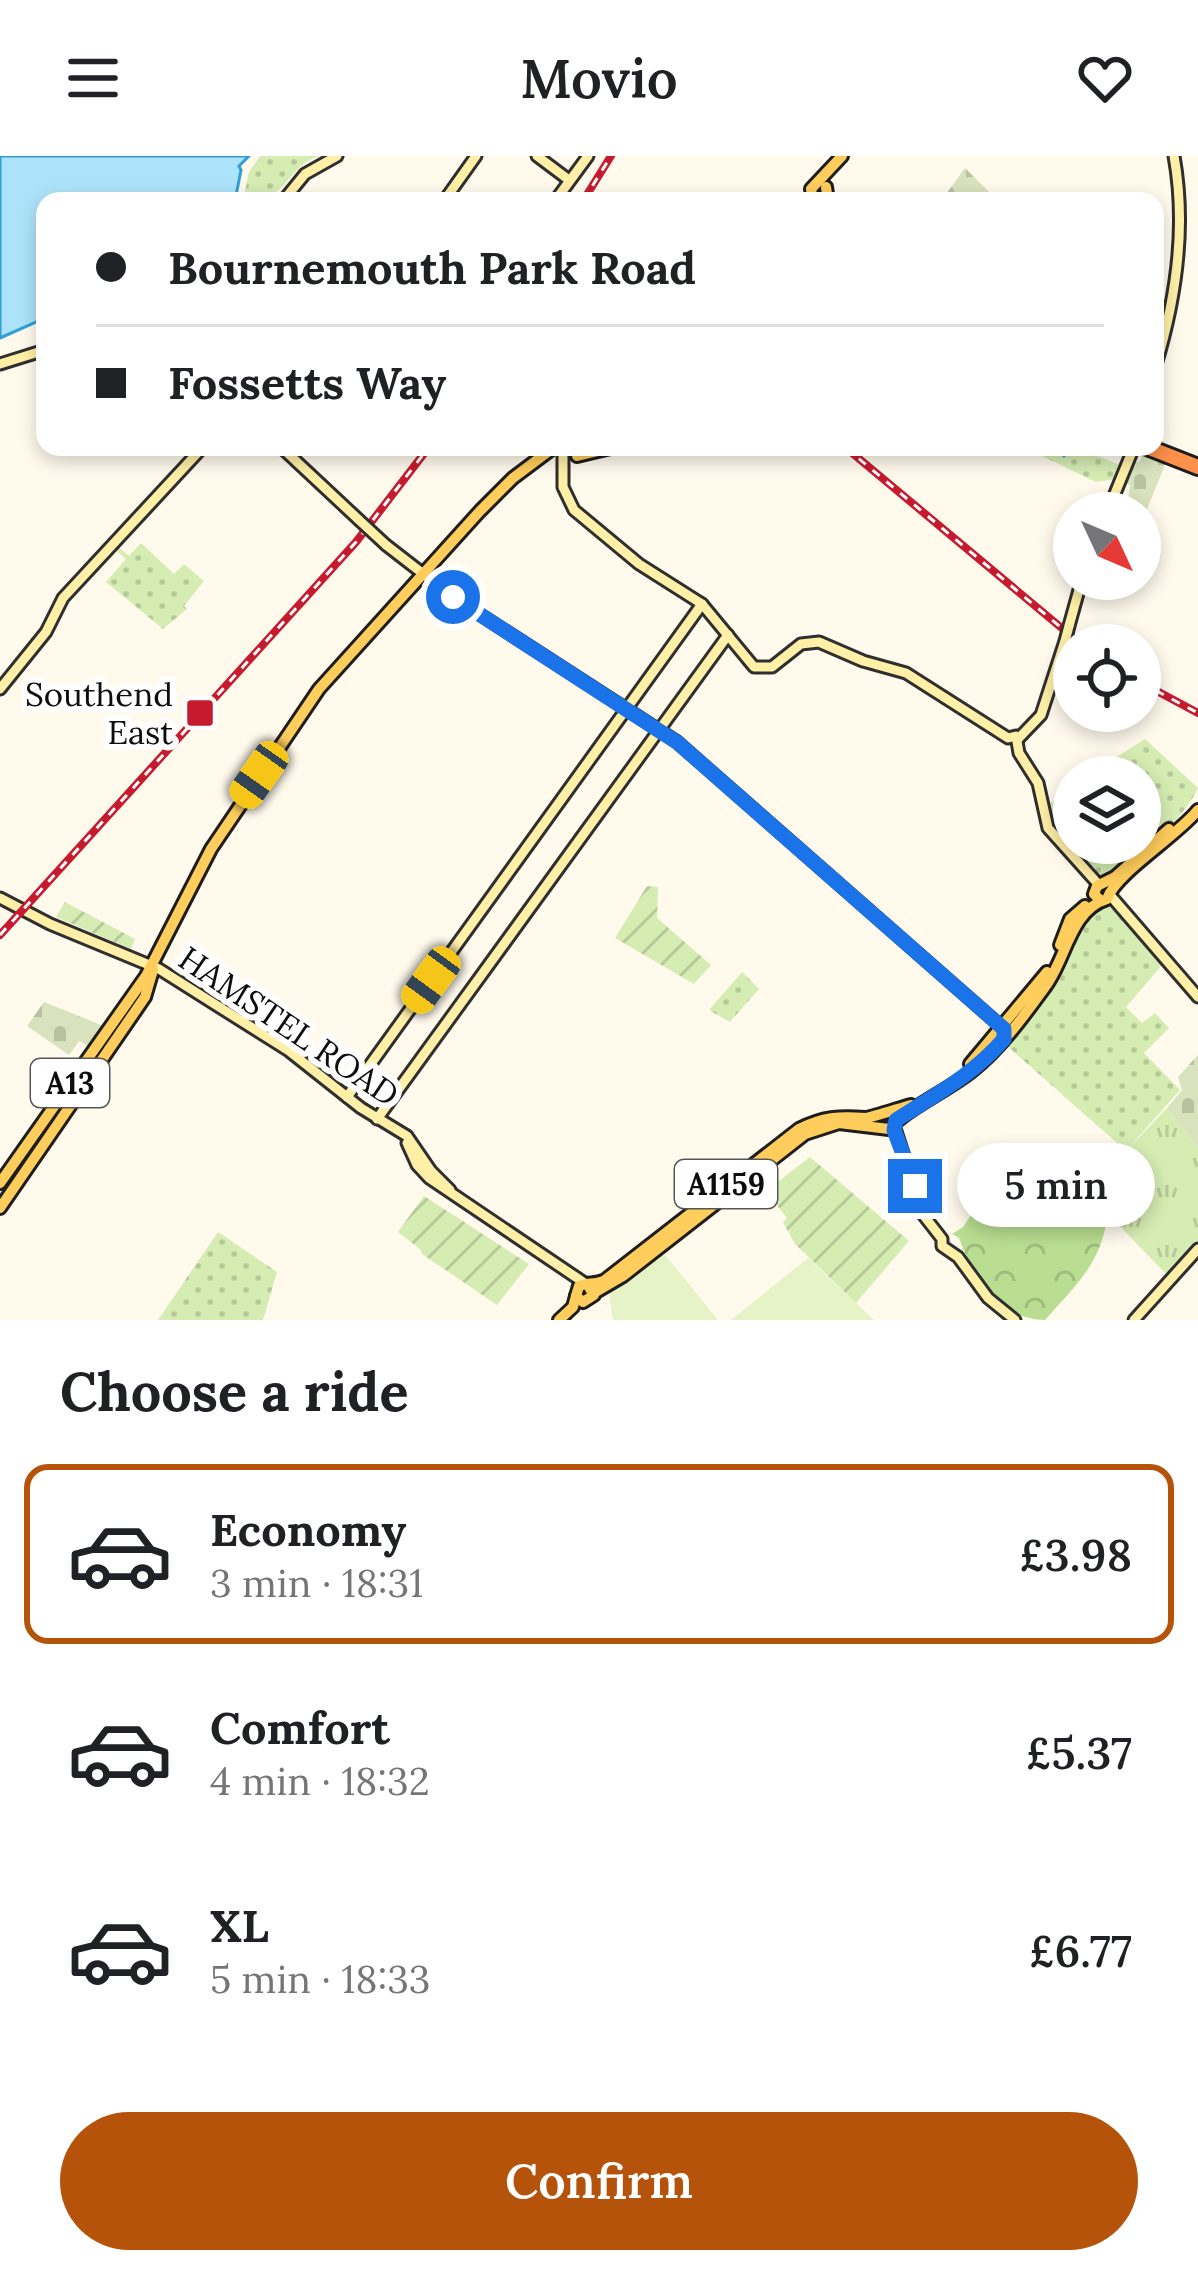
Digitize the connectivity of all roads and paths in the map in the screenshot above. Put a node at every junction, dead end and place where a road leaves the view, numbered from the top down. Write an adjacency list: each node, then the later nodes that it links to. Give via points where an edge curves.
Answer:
1 (338, 156): 7 (street); 7 (street)
2 (476, 156): 10 (street)
3 (537, 156): 8 (street)
4 (588, 156): 8 (street)
5 (844, 156): 12 (main road)
6 (1174, 156): 13 (street, via 1179,230)
7 (310, 171): 9 (street)
8 (569, 180): 11 (street)
9 (291, 192)
10 (450, 192)
11 (561, 192)
12 (826, 192)
13 (1164, 340)
14 (36, 353): 15 (street)
15 (0, 364)
16 (1164, 454): 22 (highway)
17 (195, 456): 28 (street, via 63,598)
18 (291, 456): 24 (street, bridge)
19 (561, 456): 24 (main road, A13, via 519,473)
20 (566, 456): 26 (street, via 564,494 574,510)
21 (1130, 456): 23 (street)
22 (1198, 467)
23 (1116, 492)
24 (421, 574): 29 (street); 36 (main road, A13, via 331,675 232,814 182,901)
25 (1076, 600): 31 (street, bridge, via 1041,715)
26 (702, 604): 27 (street); 29 (street)
27 (728, 634): 30 (street); 31 (street, via 757,668 813,641 902,670)
28 (0, 689)
29 (627, 709): 30 (street); 39 (street)
30 (657, 729): 38 (street); 40 (street)
31 (1017, 737): 34 (street, via 1048,828)
32 (1198, 796): 34 (main road, A1159)
33 (1198, 810): 34 (main road, A1159)
34 (1102, 893): 37 (street); 38 (main road, A1159, via 1073,930 1058,967); 38 (main road, A1159, via 1070,919 1052,966)
35 (0, 898): 36 (street, HAMSTEL ROAD)
36 (156, 972): 39 (street, HAMSTEL ROAD, via 289,1051); 42 (main road, A13); 43 (main road, A13)
37 (1198, 998)
38 (1003, 1032): 41 (main road, A1159, via 973,1070)
39 (347, 1096): 40 (street, HAMSTEL ROAD)
40 (377, 1118): 45 (street, HAMSTEL ROAD, via 411,1139 450,1190 553,1260)
41 (887, 1121): 45 (main road, A1159, via 831,1116 794,1132); 47 (street, via 928,1214 979,1288)
42 (0, 1183)
43 (0, 1208)
44 (1198, 1249): 48 (street)
45 (584, 1292): 46 (main road, A1159)
46 (563, 1320)
47 (1015, 1320)
48 (1134, 1320)

